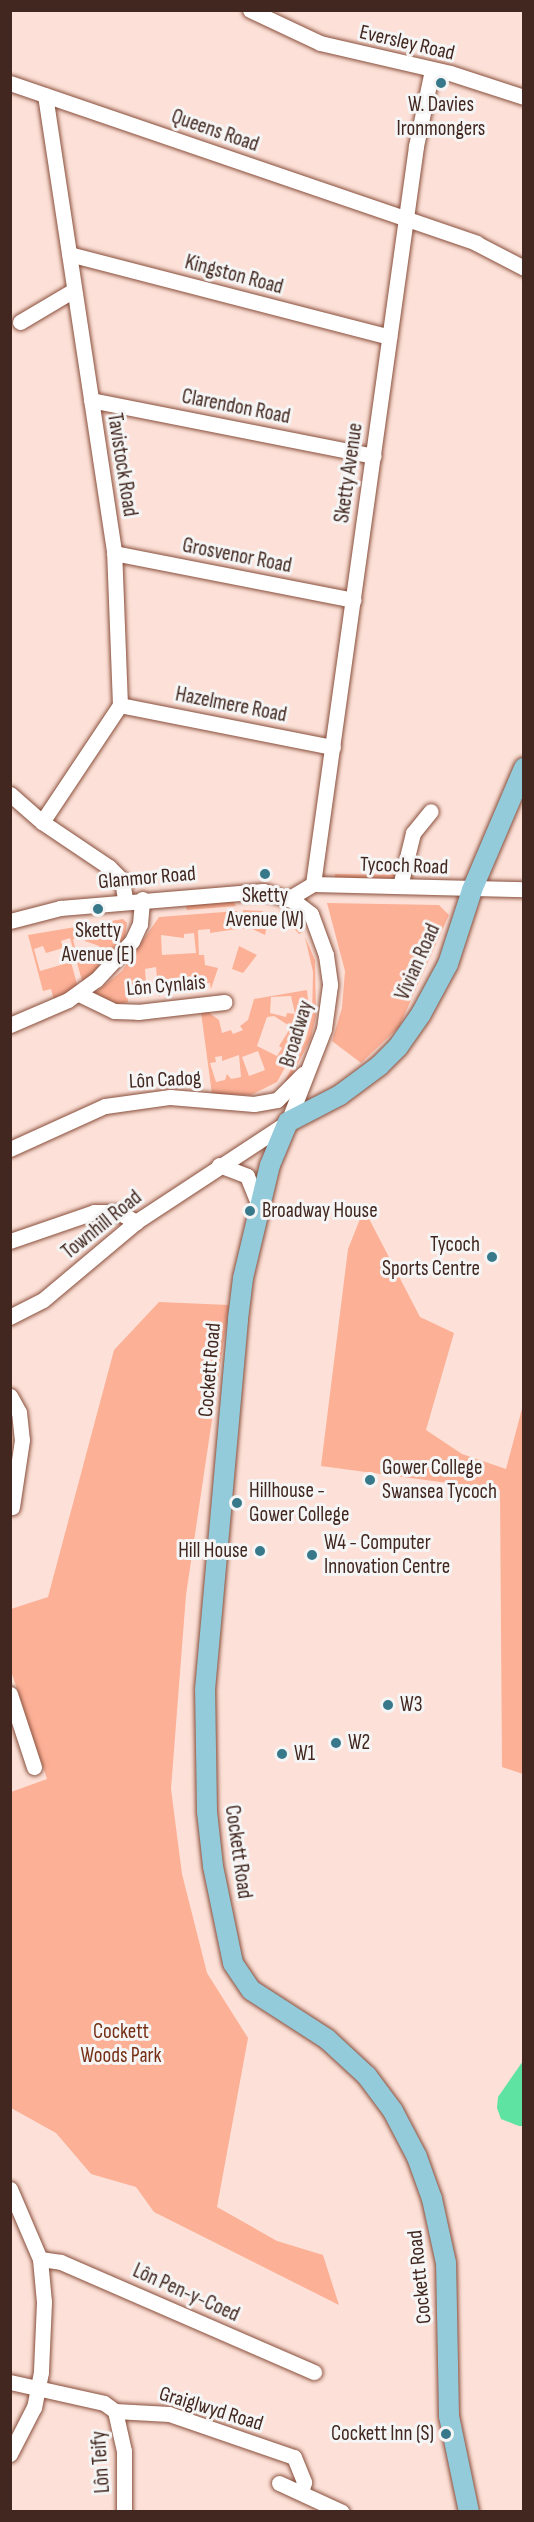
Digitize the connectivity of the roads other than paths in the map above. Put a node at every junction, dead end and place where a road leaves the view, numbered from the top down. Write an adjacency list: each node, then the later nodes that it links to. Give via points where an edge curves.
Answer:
1 (250, 10): 2 (street, Eversley Road, via 320,43)
2 (432, 70): 5 (street, Eversley Road); 6 (street, Sketty Avenue)
3 (10, 83): 4 (street, Queens Road)
4 (45, 94): 6 (street, Queens Road); 7 (street, Tavistock Road)
5 (524, 97)
6 (406, 220): 8 (street, Queens Road, via 476,243); 11 (street, Sketty Avenue)
7 (69, 254): 9 (street, Tavistock Road); 11 (street, Kingston Road)
8 (524, 268)
9 (74, 290): 10 (street); 12 (street, Tavistock Road)
10 (20, 322)
11 (389, 337): 13 (street, Sketty Avenue)
12 (91, 400): 13 (street, Clarendon Road); 14 (street, Tavistock Road)
13 (373, 456): 15 (street, Sketty Avenue)
14 (114, 553): 15 (street, Grosvenor Road); 16 (street, Tavistock Road)
15 (353, 600): 17 (street, Sketty Avenue)
16 (120, 705): 17 (street, Hazelmere Road); 21 (street)
17 (333, 747): 22 (street, Sketty Avenue)
18 (524, 768): 25 (main road, Vivian Road)
19 (10, 794): 21 (street)
20 (431, 811): 23 (street, via 413,833)
21 (42, 822): 28 (street, via 109,867 122,880)
22 (313, 884): 23 (street, Tycoch Road); 27 (street)
23 (400, 886): 25 (street, Tycoch Road)
24 (524, 889): 25 (street, Tycoch Road)
25 (472, 890): 34 (main road, Vivian Road, via 448,964 421,1014 398,1047)
26 (142, 899): 27 (street, Glanmor Road, via 244,891); 28 (street, Glanmor Road); 30 (street, via 140,924 132,941)
27 (288, 899): 33 (street, Broadway, via 311,914 328,967 327,1014)
28 (125, 900): 29 (street, Glanmor Road, via 60,908)
29 (10, 921)
30 (79, 994): 31 (street, Lôn Cynlais, via 114,1011); 32 (street)
31 (224, 1002)
32 (10, 1025)
33 (313, 1061): 35 (street, Broadway); 36 (street, Lôn Cadog, via 277,1100 254,1104 170,1097 105,1106)
34 (340, 1095): 35 (main road, Vivian Road); 37 (main road)
35 (288, 1122): 37 (main road, Cockett Road); 38 (street, Townhill Road)
36 (10, 1149)
37 (275, 1151): 39 (main road, Cockett Road)
38 (219, 1165): 39 (street, via 247,1176); 40 (street, Townhill Road)
39 (259, 1205): 58 (main road, Cockett Road, via 238,1319 205,1690 205,1782 213,1866 233,1963 244,1983 351,2060 393,2111 417,2157 438,2219 446,2263 449,2416)
40 (136, 1222): 41 (street, via 118,1212 94,1212); 42 (street, Townhill Road, via 43,1300)
41 (10, 1241)
42 (10, 1317)
43 (10, 1396): 44 (street, via 19,1412 22,1440)
44 (12, 1507)
45 (10, 1694): 46 (street)
46 (34, 1767)
47 (10, 2189): 48 (street)
48 (40, 2259): 49 (street, Lôn Pen-y-Coed, via 61,2262); 51 (street, via 44,2331)
49 (314, 2372)
50 (10, 2382): 51 (street, Graiglwyd Road)
51 (38, 2387): 52 (street, Graiglwyd Road, via 104,2403); 53 (street, via 34,2407)
52 (116, 2411): 55 (street, Graiglwyd Road, via 169,2414 294,2457 304,2482); 56 (street, Lôn Teify, via 124,2451)
53 (10, 2454)
54 (279, 2483): 55 (street)
55 (301, 2493): 57 (street)
56 (124, 2511)
57 (342, 2511)
58 (469, 2511)

